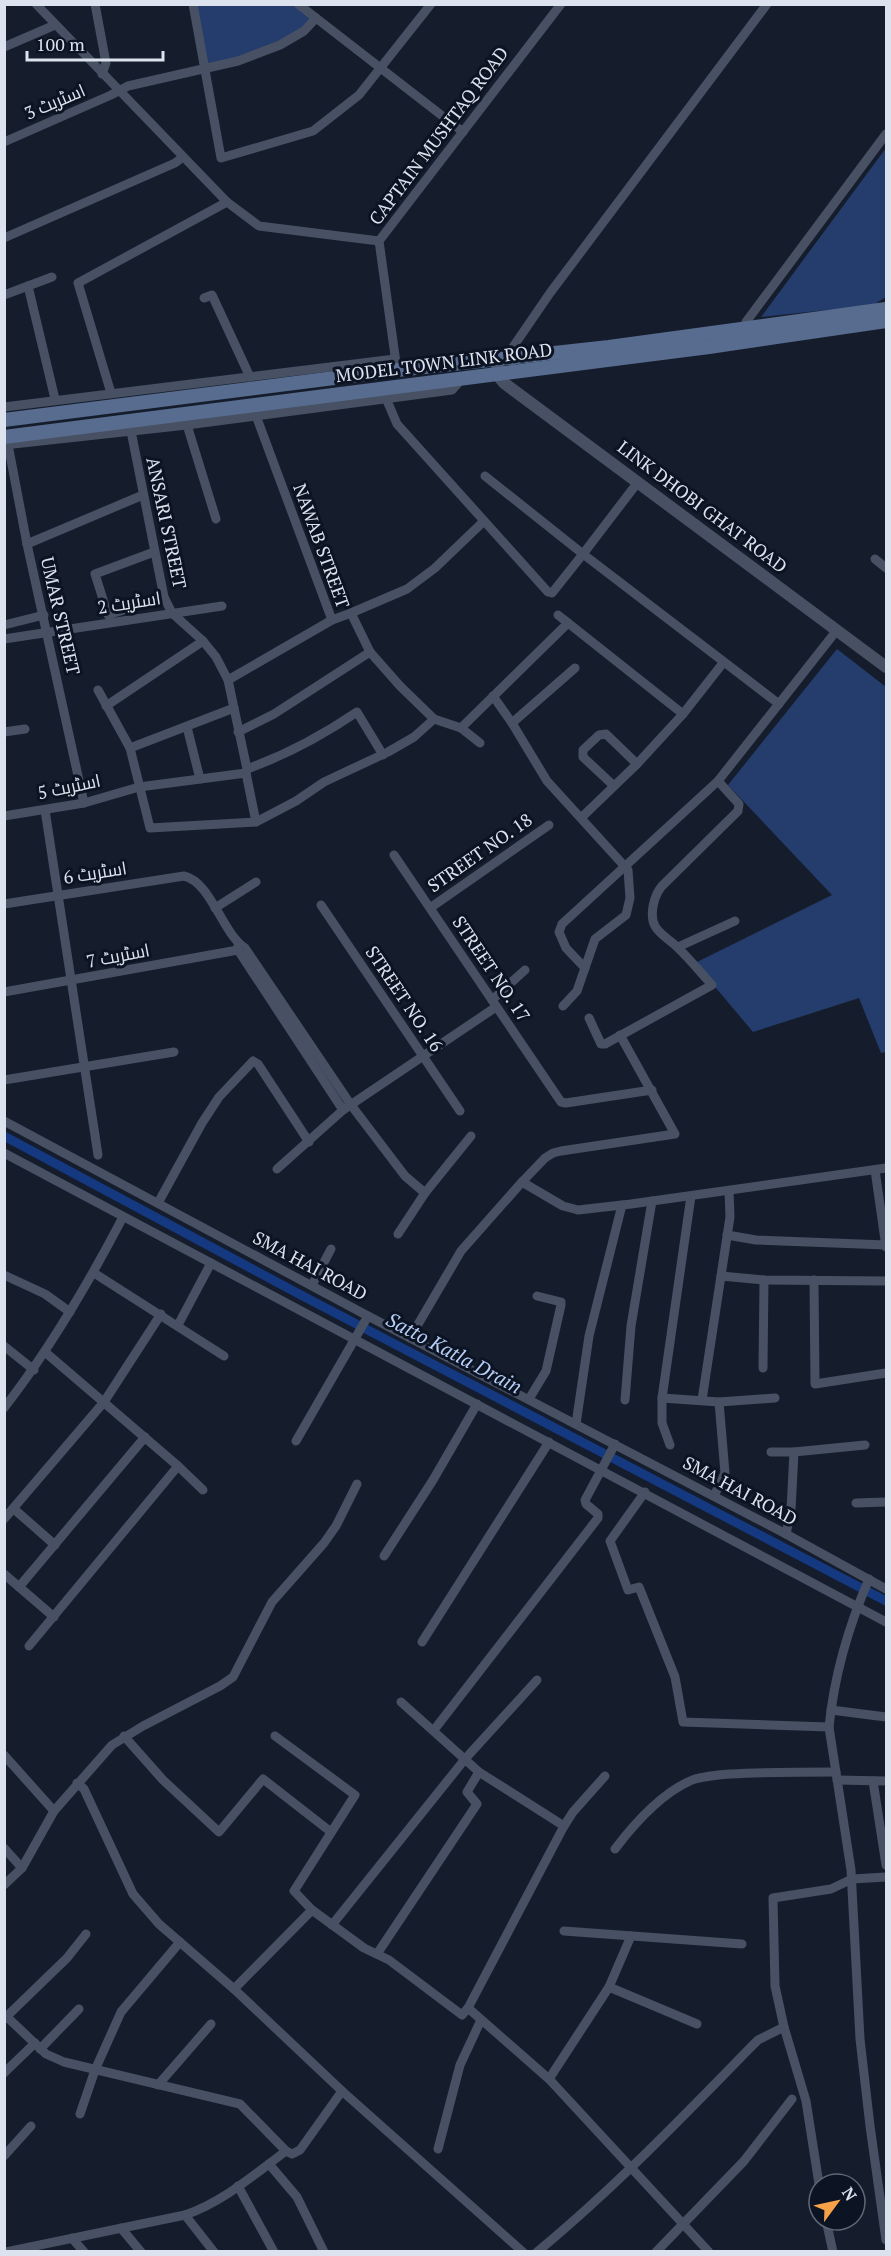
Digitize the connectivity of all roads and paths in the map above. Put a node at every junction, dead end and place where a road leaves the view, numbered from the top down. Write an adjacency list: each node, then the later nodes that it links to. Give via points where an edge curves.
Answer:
1 (36, 4): 9 (street)
2 (95, 4): 13 (street, via 106,63)
3 (193, 4): 12 (street)
4 (298, 4): 8 (street)
5 (431, 4): 11 (street)
6 (561, 4): 15 (street, CAPTAIN MUSHTAQ ROAD)
7 (767, 4): 32 (street, via 550,293 513,348)
8 (316, 18): 11 (street); 12 (street, اسٹریٹ 3, via 304,31 280,45)
9 (55, 25): 10 (street); 13 (street)
10 (4, 47)
11 (382, 68): 12 (street, via 360,95 313,130 221,158); 15 (street)
12 (205, 70): 14 (street, اسٹریٹ 3)
13 (102, 74): 14 (street)
14 (118, 91): 17 (street, اسٹریٹ 3); 18 (street)
15 (463, 132): 21 (street, CAPTAIN MUSHTAQ ROAD)
16 (886, 134): 28 (street, via 746,322)
17 (4, 142)
18 (183, 157): 19 (street); 20 (street)
19 (227, 202): 21 (street, via 259,226); 35 (street, via 78,283)
20 (4, 238)
21 (379, 241): 30 (street, CAPTAIN MUSHTAQ ROAD)
22 (52, 277): 23 (street)
23 (28, 286): 24 (street); 37 (street)
24 (4, 295)
25 (204, 298): 34 (street, via 212,295)
26 (886, 309): 28 (main road, MODEL TOWN LINK ROAD)
27 (886, 321): 32 (main road, MODEL TOWN LINK ROAD, via 709,347)
28 (747, 330): 32 (main road, MODEL TOWN LINK ROAD)
29 (347, 355): 31 (street)
30 (396, 364): 31 (street); 33 (main road, MODEL TOWN LINK ROAD); 40 (main road, MODEL TOWN LINK ROAD)
31 (349, 365): 34 (street)
32 (514, 366): 33 (main road, MODEL TOWN LINK ROAD)
33 (497, 367): 36 (main road, MODEL TOWN LINK ROAD, via 461,380); 45 (street, LINK DHOBI GHAT ROAD, via 504,383)
34 (250, 377): 35 (street)
35 (111, 393): 37 (street)
36 (385, 394): 39 (main road, MODEL TOWN LINK ROAD); 48 (street, via 397,424)
37 (55, 399): 38 (street)
38 (4, 407)
39 (254, 410): 41 (street); 42 (main road, MODEL TOWN LINK ROAD); 60 (street, NAWAB STREET)
40 (4, 420)
41 (188, 425): 42 (street); 47 (street)
42 (130, 426): 43 (main road, MODEL TOWN LINK ROAD); 46 (street, ANSARI STREET)
43 (6, 441): 49 (street, UMAR STREET)
44 (485, 476): 51 (street)
45 (638, 482): 51 (street); 63 (street, LINK DHOBI GHAT ROAD)
46 (143, 495): 49 (street); 50 (street, ANSARI STREET)
47 (216, 519)
48 (484, 521): 51 (street, via 548,592 552,593); 57 (street, via 407,589)
49 (27, 544): 58 (street, UMAR STREET)
50 (154, 552): 54 (street, ANSARI STREET); 54 (street, via 95,574 108,615)
51 (583, 554): 68 (street)
52 (875, 559): 53 (street)
53 (886, 568)
54 (164, 597): 56 (street, ANSARI STREET)
55 (222, 606): 56 (street, اسٹریٹ 2)
56 (172, 613): 64 (street, اسٹریٹ 2); 66 (street, ANSARI STREET)
57 (351, 614): 60 (street); 67 (street)
58 (44, 615): 62 (street); 64 (street, UMAR STREET)
59 (558, 615): 61 (street)
60 (333, 620): 71 (street, NAWAB STREET)
61 (568, 623): 73 (street); 77 (street)
62 (4, 625)
63 (837, 630): 69 (street, LINK DHOBI GHAT ROAD); 74 (street)
64 (48, 632): 65 (street, اسٹریٹ 2); 94 (street, UMAR STREET)
65 (4, 639)
66 (203, 641): 71 (street, ANSARI STREET); 75 (street)
67 (370, 652): 78 (street); 84 (street, via 274,714)
68 (723, 663): 74 (street); 77 (street)
69 (886, 667)
70 (575, 668): 79 (street)
71 (228, 680): 76 (street, ANSARI STREET)
72 (98, 690): 75 (street)
73 (493, 696): 79 (street); 81 (street)
74 (779, 704): 91 (street)
75 (106, 706): 86 (street)
76 (234, 708): 80 (street); 84 (street, ANSARI STREET)
77 (683, 714): 88 (street)
78 (434, 719): 81 (street); 87 (street, via 414,737)
79 (512, 723): 97 (street, via 547,781)
80 (187, 727): 86 (street); 90 (street)
81 (461, 728): 85 (street)
82 (26, 729): 83 (street)
83 (4, 732)
84 (238, 732): 89 (street, ANSARI STREET)
85 (480, 743)
86 (130, 748): 93 (street)
87 (383, 755): 89 (street, اسٹریٹ 5, via 357,712 330,730); 98 (street, via 324,782)
88 (637, 764): 92 (street); 92 (street, via 606,734 599,735 583,750 583,757)
89 (247, 771): 90 (street, اسٹریٹ 5); 98 (street, ANSARI STREET)
90 (200, 779): 93 (street, اسٹریٹ 5)
91 (718, 781): 101 (street); 110 (street, via 739,804 738,811 663,886 653,908 654,926)
92 (614, 786): 97 (street)
93 (139, 787): 94 (street, اسٹریٹ 5); 98 (street, via 150,828)
94 (84, 803): 95 (street, اسٹریٹ 5)
95 (45, 810): 96 (street, اسٹریٹ 5); 103 (street)
96 (4, 816)
97 (581, 818): 101 (street)
98 (256, 822)
99 (549, 825): 107 (street, STREET NO. 18)
100 (394, 855): 107 (street, STREET NO. 17)
101 (624, 866): 111 (street, via 628,870 630,898 626,915 595,939); 111 (street, via 562,924 559,932 566,948)
102 (256, 882): 106 (street)
103 (57, 896): 104 (street, اسٹریٹ 6); 106 (street, اسٹریٹ 6, via 184,876 196,882); 113 (street)
104 (4, 904)
105 (321, 904): 120 (street, STREET NO. 16)
106 (215, 908): 109 (street)
107 (430, 908): 115 (street, STREET NO. 17)
108 (735, 921): 110 (street)
109 (238, 947): 113 (street, اسٹریٹ 7); 124 (street, via 244,948)
110 (678, 947): 118 (street, via 712,985)
111 (585, 968): 116 (street, via 577,991)
112 (525, 970): 115 (street)
113 (71, 981): 114 (street, اسٹریٹ 7); 121 (street)
114 (4, 992)
115 (494, 1003): 120 (street); 123 (street, STREET NO. 17, via 561,1102)
116 (563, 1006)
117 (589, 1018): 118 (street, via 603,1045)
118 (620, 1035): 123 (street)
119 (174, 1052): 121 (street)
120 (423, 1057): 124 (street); 125 (street, STREET NO. 16)
121 (84, 1065): 122 (street); 130 (street)
122 (4, 1080)
123 (651, 1090): 134 (street, via 675,1134 553,1153)
124 (347, 1108): 128 (street); 136 (street, via 405,1176)
125 (460, 1111)
126 (4, 1121): 139 (street, SMA HAI ROAD)
127 (471, 1136): 136 (street)
128 (309, 1142): 132 (street); 139 (street, via 253,1061 213,1106)
129 (4, 1153): 141 (street)
130 (98, 1155)
131 (886, 1168): 133 (street)
132 (277, 1169)
133 (875, 1170): 135 (street); 144 (street)
134 (522, 1182): 140 (street, via 563,1206 578,1210); 160 (street, via 457,1256)
135 (729, 1191): 137 (street); 143 (street)
136 (425, 1193): 142 (street)
137 (691, 1196): 138 (street); 167 (street)
138 (652, 1202): 140 (street); 170 (street, via 632,1326)
139 (158, 1203): 153 (street, SMA HAI ROAD)
140 (622, 1205): 176 (street, via 589,1336)
141 (123, 1217): 146 (street); 147 (street)
142 (398, 1234)
143 (727, 1234): 144 (street, via 756,1240); 149 (street)
144 (886, 1246)
145 (331, 1249): 153 (street)
146 (210, 1263): 158 (street); 159 (street)
147 (94, 1273): 155 (street); 156 (street)
148 (4, 1275): 155 (street, via 45,1294)
149 (721, 1276): 150 (street); 171 (street)
150 (764, 1280): 151 (street); 164 (street)
151 (814, 1280): 152 (street); 166 (street, via 815,1384)
152 (886, 1281)
153 (312, 1286): 157 (street, SMA HAI ROAD)
154 (537, 1296): 169 (street, via 561,1305 546,1371)
155 (70, 1312): 162 (street)
156 (161, 1314): 158 (street); 172 (street)
157 (367, 1318): 159 (street); 160 (street, SMA HAI ROAD)
158 (178, 1325): 163 (street)
159 (357, 1337): 174 (street); 178 (street)
160 (410, 1338): 169 (street, SMA HAI ROAD)
161 (4, 1346): 165 (street)
162 (45, 1352): 165 (street); 172 (street)
163 (224, 1356)
164 (764, 1368)
165 (34, 1370): 175 (street)
166 (886, 1373)
167 (662, 1398): 171 (street); 180 (street, via 662,1423)
168 (775, 1398): 173 (street)
169 (529, 1399): 176 (street, SMA HAI ROAD)
170 (625, 1400)
171 (702, 1400): 173 (street)
172 (104, 1402): 177 (street); 193 (street)
173 (719, 1402): 190 (street, via 725,1473)
174 (477, 1404): 179 (street); 197 (street)
175 (4, 1408)
176 (576, 1424): 182 (street, SMA HAI ROAD)
177 (145, 1437): 185 (street); 196 (street)
178 (296, 1441)
179 (549, 1442): 186 (street); 205 (street)
180 (670, 1445)
181 (865, 1445): 184 (street)
182 (614, 1447): 186 (street); 190 (street, SMA HAI ROAD)
183 (771, 1452): 184 (street)
184 (794, 1452): 195 (street)
185 (178, 1466): 188 (street); 203 (street)
186 (603, 1467): 189 (street); 212 (street, via 585,1500 598,1514 595,1524)
187 (357, 1484): 214 (street, via 324,1543 272,1602 233,1677)
188 (203, 1490)
189 (645, 1492): 202 (street); 211 (street, via 609,1541 628,1590 639,1587 647,1604 675,1677 683,1722)
190 (714, 1496): 195 (street, SMA HAI ROAD)
191 (886, 1502): 192 (street)
192 (856, 1503)
193 (14, 1509): 194 (street); 196 (street)
194 (4, 1519)
195 (786, 1534): 199 (street, SMA HAI ROAD)
196 (54, 1545): 200 (street)
197 (384, 1556)
198 (4, 1574): 200 (street)
199 (867, 1584): 201 (street, SMA HAI ROAD); 202 (street)
200 (19, 1587): 203 (street)
201 (886, 1589)
202 (859, 1604): 204 (street); 209 (street)
203 (54, 1617): 206 (street)
204 (886, 1622)
205 (422, 1642)
206 (29, 1646)
207 (537, 1680): 216 (street)
208 (401, 1702): 212 (street)
209 (831, 1710): 210 (street); 211 (street)
210 (886, 1717)
211 (830, 1727): 219 (street)
212 (434, 1730): 216 (street)
213 (275, 1736): 225 (street, via 355,1795)
214 (124, 1737): 222 (street); 225 (street, via 219,1832 263,1779)
215 (4, 1755): 223 (street)
216 (465, 1759): 217 (street); 234 (street)
217 (479, 1772): 224 (street); 240 (street, via 467,1792 477,1804)
218 (605, 1776): 224 (street)
219 (837, 1776): 220 (street); 227 (street, via 754,1773 690,1781 654,1806); 231 (street)
220 (873, 1780): 221 (street); 228 (street)
221 (886, 1781)
222 (77, 1783): 223 (street); 238 (street, via 84,1789 133,1894)
223 (54, 1810): 229 (street)
224 (564, 1826): 243 (street)
225 (332, 1832): 233 (street, via 294,1891)
226 (4, 1848): 229 (street)
227 (615, 1849)
228 (886, 1865)
229 (22, 1868): 232 (street)
230 (886, 1877): 231 (street)
231 (852, 1879): 249 (street, via 831,1889 773,1898 775,1986); 271 (street, via 860,2039)
232 (4, 1885)
233 (312, 1910): 234 (street); 242 (street)
234 (332, 1925): 240 (street)
235 (564, 1931): 237 (street)
236 (86, 1934): 245 (street, via 68,1958)
237 (631, 1936): 239 (street); 241 (street)
238 (180, 1942): 242 (street); 251 (street, via 120,2012)
239 (742, 1944)
240 (377, 1954): 243 (street, via 462,2014)
241 (609, 1987): 248 (street); 253 (street)
242 (234, 1989): 255 (street)
243 (468, 2007): 246 (street)
244 (79, 2009): 250 (street)
245 (6, 2018): 250 (street)
246 (481, 2020): 253 (street); 259 (street, via 460,2065)
247 (211, 2024): 254 (street)
248 (697, 2024)
249 (784, 2027): 263 (street, via 750,2048); 264 (street, via 806,2101)
250 (38, 2046): 251 (street, via 64,2062); 252 (street)
251 (95, 2070): 254 (street); 257 (street)
252 (4, 2073)
253 (549, 2079): 263 (street)
254 (158, 2085): 260 (street, via 240,2104)
255 (342, 2091): 260 (street, via 300,2150 295,2154); 279 (street)
256 (792, 2099): 267 (street, via 744,2161)
257 (80, 2114)
258 (31, 2126): 261 (street)
259 (438, 2149)
260 (286, 2151): 262 (street)
261 (4, 2157)
262 (269, 2164): 265 (street); 278 (street, via 297,2197)
263 (631, 2169): 267 (street); 280 (street)
264 (817, 2172)
265 (238, 2186): 266 (street); 277 (street)
266 (185, 2215): 268 (street); 276 (street)
267 (683, 2224): 281 (street); 282 (street)
268 (121, 2228): 270 (street); 275 (street)
269 (829, 2232): 283 (street)
270 (72, 2238): 272 (street); 274 (street)
271 (886, 2240)
272 (20, 2250): 273 (street)
273 (6, 2252)
274 (84, 2252)
275 (141, 2252)
276 (214, 2252)
277 (274, 2252)
278 (324, 2252)
279 (523, 2252)
280 (537, 2252)
281 (656, 2252)
282 (709, 2252)
283 (833, 2252)

